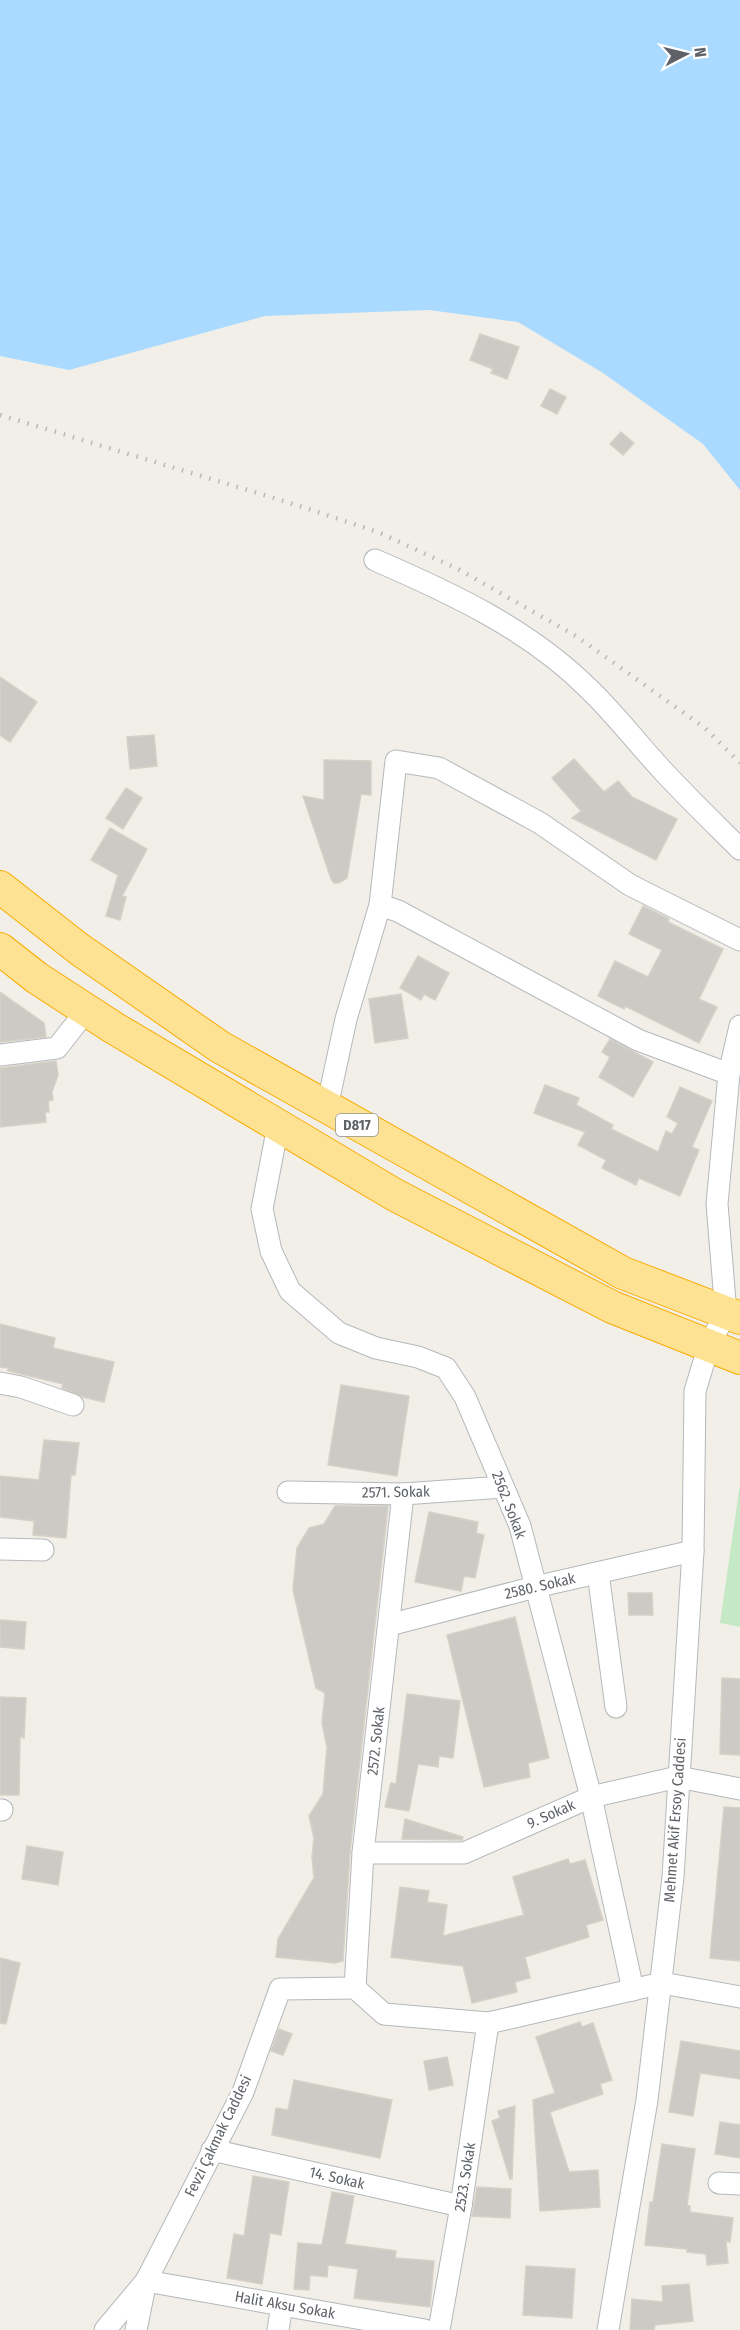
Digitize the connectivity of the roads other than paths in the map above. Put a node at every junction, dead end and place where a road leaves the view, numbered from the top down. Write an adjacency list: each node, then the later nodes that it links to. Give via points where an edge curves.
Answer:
1 (375, 560): 2 (street, via 452,594 519,633 555,660 589,688)
2 (740, 849)
3 (0, 887): 11 (highway, D817, via 79,949 220,1047)
4 (380, 905): 5 (street, via 396,761 439,768 540,823 630,885); 10 (street, via 398,911 638,1040); 11 (street, via 346,1018)
5 (740, 940)
6 (0, 949): 7 (highway, D817)
7 (86, 1011): 9 (street, via 57,1048); 12 (highway, D817)
8 (740, 1026): 10 (street)
9 (0, 1055)
10 (729, 1074): 13 (street, via 717,1204)
11 (327, 1107): 13 (highway, D817, via 623,1273)
12 (278, 1126): 14 (highway, D817, via 395,1195 612,1307); 18 (street, 2562. Sokak, via 262,1209 271,1251 290,1291 339,1333 446,1368 465,1397)
13 (733, 1315): 14 (street, Mehmet Akif Ersoy Caddesi)
14 (709, 1346): 15 (highway, D817); 23 (street, Mehmet Akif Ersoy Caddesi, via 695,1391)
15 (740, 1358)
16 (0, 1383): 17 (street)
17 (73, 1405)
18 (503, 1487): 20 (street, 2571. Sokak); 25 (street, 2562. Sokak, via 520,1526)
19 (288, 1492): 20 (street, 2571. Sokak)
20 (403, 1494): 26 (street, 2572. Sokak)
21 (0, 1549): 22 (street)
22 (43, 1550)
23 (693, 1551): 24 (street, 2580. Sokak); 28 (street, Mehmet Akif Ersoy Caddesi)
24 (598, 1573): 25 (street, 2580. Sokak); 27 (street)
25 (535, 1587): 26 (street, 2580. Sokak); 30 (street, 2562. Sokak)
26 (389, 1625): 31 (street, 2572. Sokak)
27 (616, 1707)
28 (678, 1777): 29 (street, 9. Sokak); 30 (street, 9. Sokak); 32 (street, Mehmet Akif Ersoy Caddesi)
29 (740, 1789)
30 (591, 1797): 31 (street, 9. Sokak, via 464,1853); 34 (street, 2562. Sokak)
31 (363, 1853): 33 (street, 2572. Sokak)
32 (662, 1983): 34 (street); 35 (street); 46 (street, Mehmet Akif Ersoy Caddesi, via 647,2100)
33 (355, 1988): 36 (street, via 384,2014); 37 (street, Fevzi Çakmak Caddesi, via 280,1989 243,2092)
34 (633, 1990): 36 (street)
35 (740, 1997)
36 (488, 2023): 38 (street, 2523. Sokak)
37 (212, 2150): 38 (street, 14. Sokak); 39 (street, Fevzi Çakmak Caddesi)
38 (461, 2206): 45 (street, 2523. Sokak)
39 (146, 2281): 40 (street, Halit Aksu Sokak); 41 (street, Fevzi Çakmak Caddesi); 42 (street, Fevzi Çakmak Caddesi)
40 (282, 2305): 43 (street); 44 (street, Halit Aksu Sokak)
41 (105, 2330)
42 (136, 2330)
43 (278, 2330)
44 (425, 2330)
45 (439, 2330)
46 (608, 2330)

